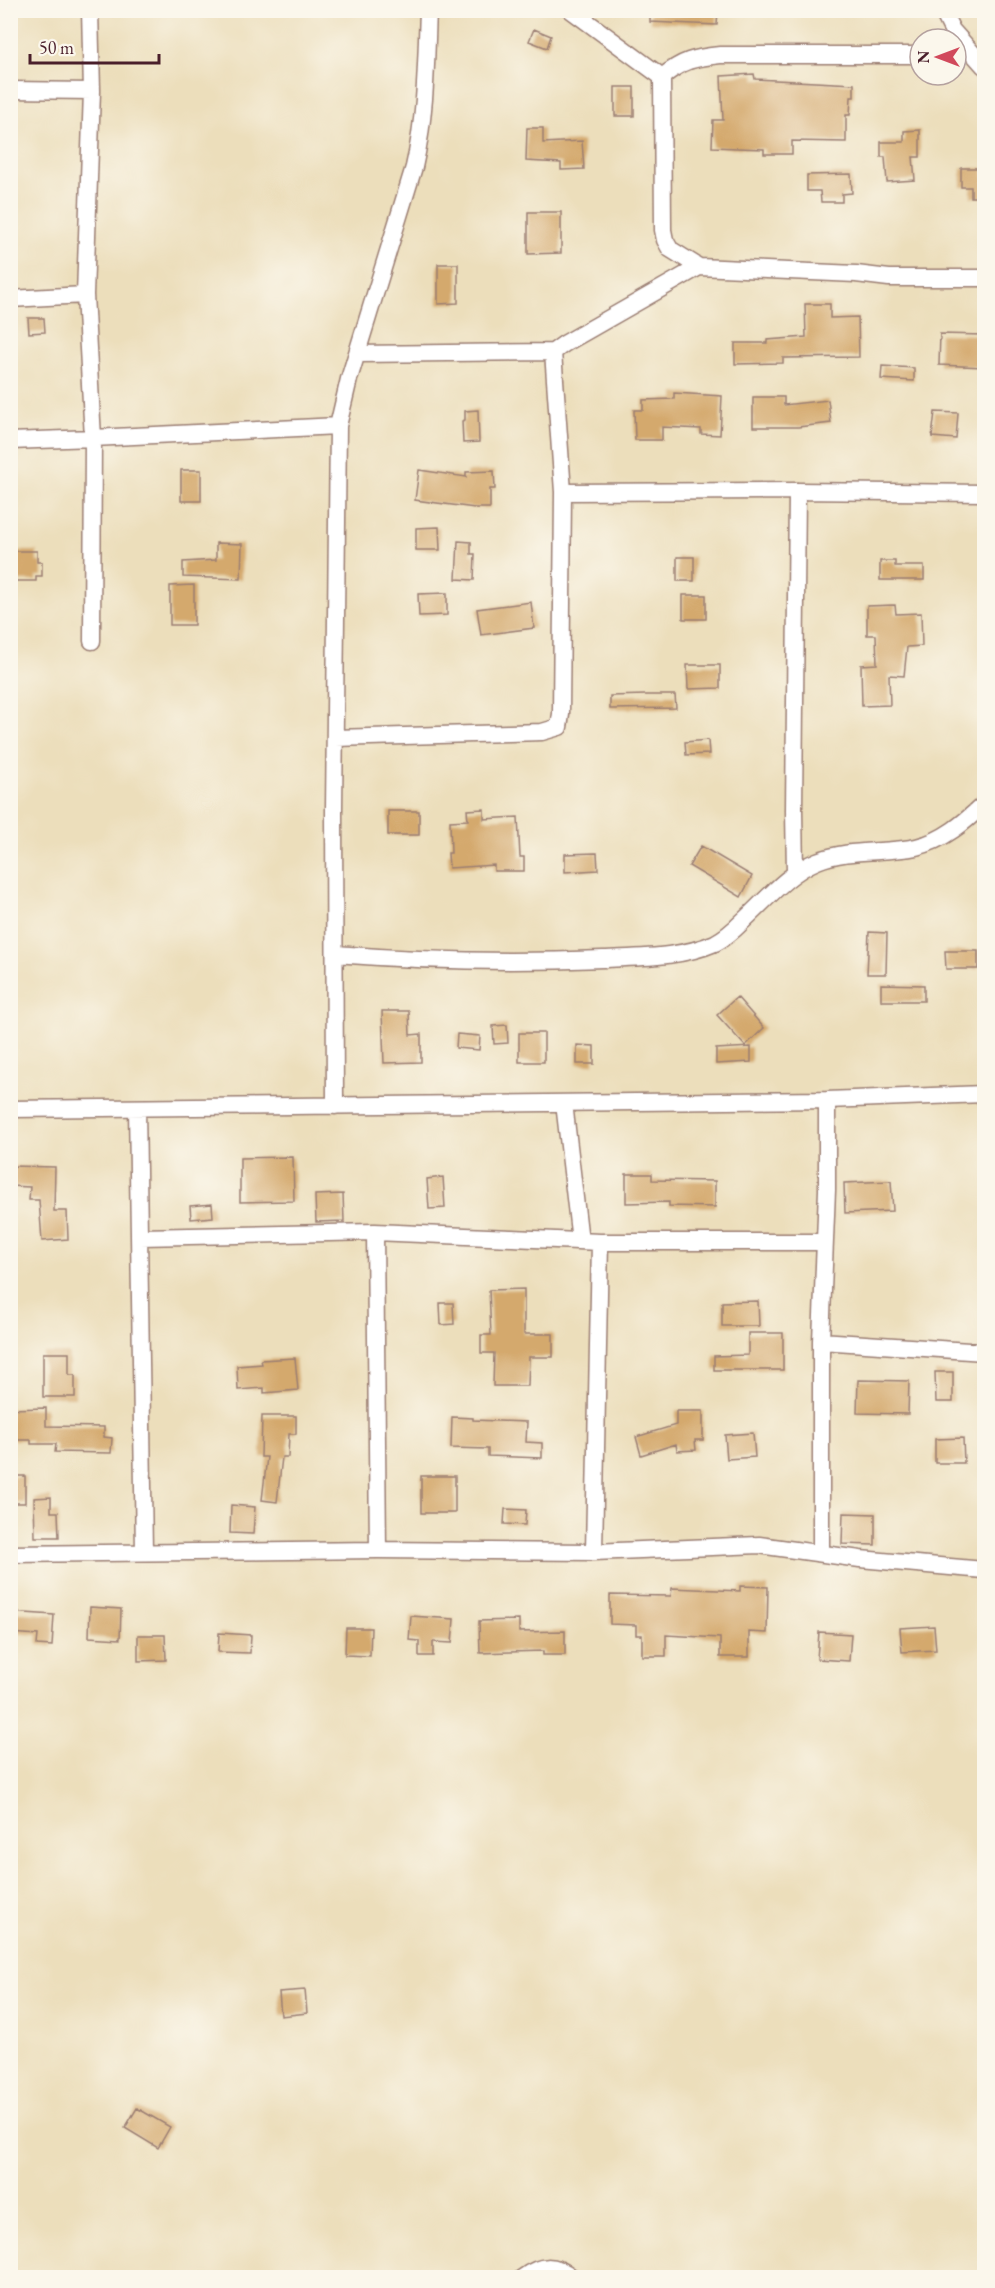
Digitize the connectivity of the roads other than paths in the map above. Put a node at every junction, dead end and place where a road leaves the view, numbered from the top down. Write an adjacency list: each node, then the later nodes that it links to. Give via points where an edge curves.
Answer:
1 (90, 10): 9 (street)
2 (428, 10): 15 (street, via 421,136)
3 (571, 10): 7 (street)
4 (942, 10): 6 (street, via 952,30)
5 (908, 55): 7 (street, via 696,57 679,63)
6 (980, 60)
7 (662, 77): 10 (street, via 663,230 670,249)
8 (10, 90): 9 (street)
9 (92, 91): 12 (street)
10 (699, 267): 11 (street, via 889,278); 14 (street)
11 (984, 278)
12 (85, 295): 13 (street); 17 (street)
13 (10, 299)
14 (554, 352): 15 (street); 20 (street)
15 (357, 354): 16 (street)
16 (338, 426): 17 (street); 23 (street)
17 (93, 438): 18 (street); 22 (street)
18 (10, 441)
19 (797, 490): 20 (street); 21 (street); 25 (street)
20 (564, 492): 23 (street, via 559,727 542,732)
21 (984, 493)
22 (92, 641)
23 (335, 738): 26 (street)
24 (984, 804): 25 (street, via 957,829 917,847 839,855)
25 (795, 873): 26 (street, via 718,942 681,953 521,962)
26 (335, 954): 30 (street)
27 (984, 1094): 28 (street)
28 (827, 1100): 29 (street); 37 (street)
29 (564, 1103): 30 (street); 35 (street)
30 (335, 1106): 31 (street)
31 (137, 1108): 32 (street); 34 (street)
32 (10, 1109)
33 (375, 1232): 34 (street); 35 (street); 40 (street)
34 (140, 1237): 41 (street)
35 (580, 1241): 36 (street)
36 (600, 1242): 37 (street); 42 (street)
37 (824, 1242): 38 (street)
38 (821, 1341): 39 (street); 43 (street)
39 (984, 1352)
40 (378, 1550): 41 (street); 42 (street)
41 (144, 1551): 44 (street)
42 (594, 1552): 43 (street, via 740,1544)
43 (821, 1552): 45 (street)
44 (10, 1554)
45 (984, 1570)
46 (522, 2277): 47 (street, via 535,2268 550,2266)
47 (573, 2277)

